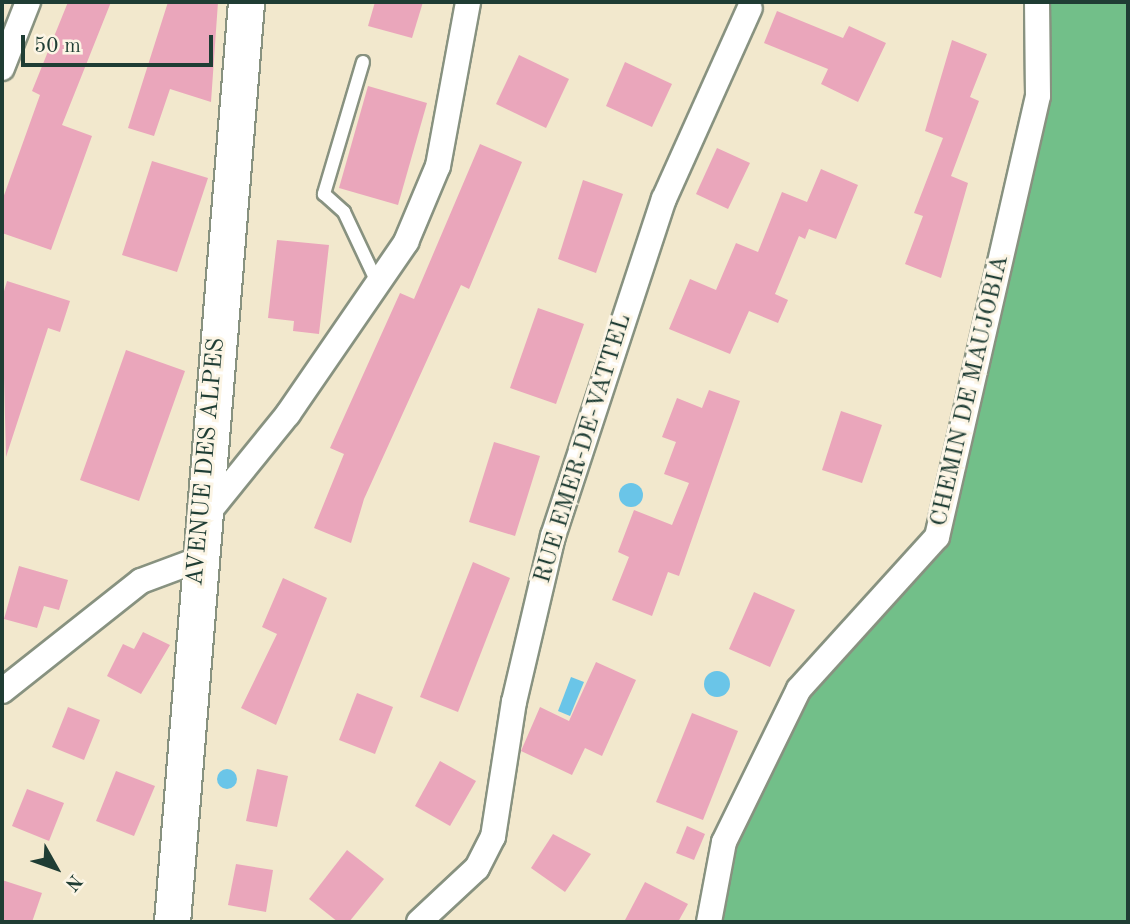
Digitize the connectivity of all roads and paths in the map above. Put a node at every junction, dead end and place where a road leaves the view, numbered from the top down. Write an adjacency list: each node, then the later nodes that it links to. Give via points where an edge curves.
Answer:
1 (28, 2): 7 (street)
2 (246, 2): 9 (main road, AVENUE DES ALPES)
3 (468, 2): 8 (street, via 438,166 406,242)
4 (1037, 2): 14 (street, CHEMIN DE MAUJOBIA, via 1038,96 937,537 799,689 724,842)
5 (750, 8): 13 (street, RUE EMER-DE-VATTEL, via 664,199 552,536 514,702 493,837 477,868)
6 (363, 62): 8 (lane, via 324,194 344,212)
7 (2, 68)
8 (376, 280): 9 (street, via 288,414)
9 (203, 519): 10 (main road, AVENUE DES ALPES)
10 (200, 559): 11 (street, via 141,581); 12 (main road, AVENUE DES ALPES)
11 (2, 691)
12 (172, 922)
13 (419, 922)
14 (709, 922)

